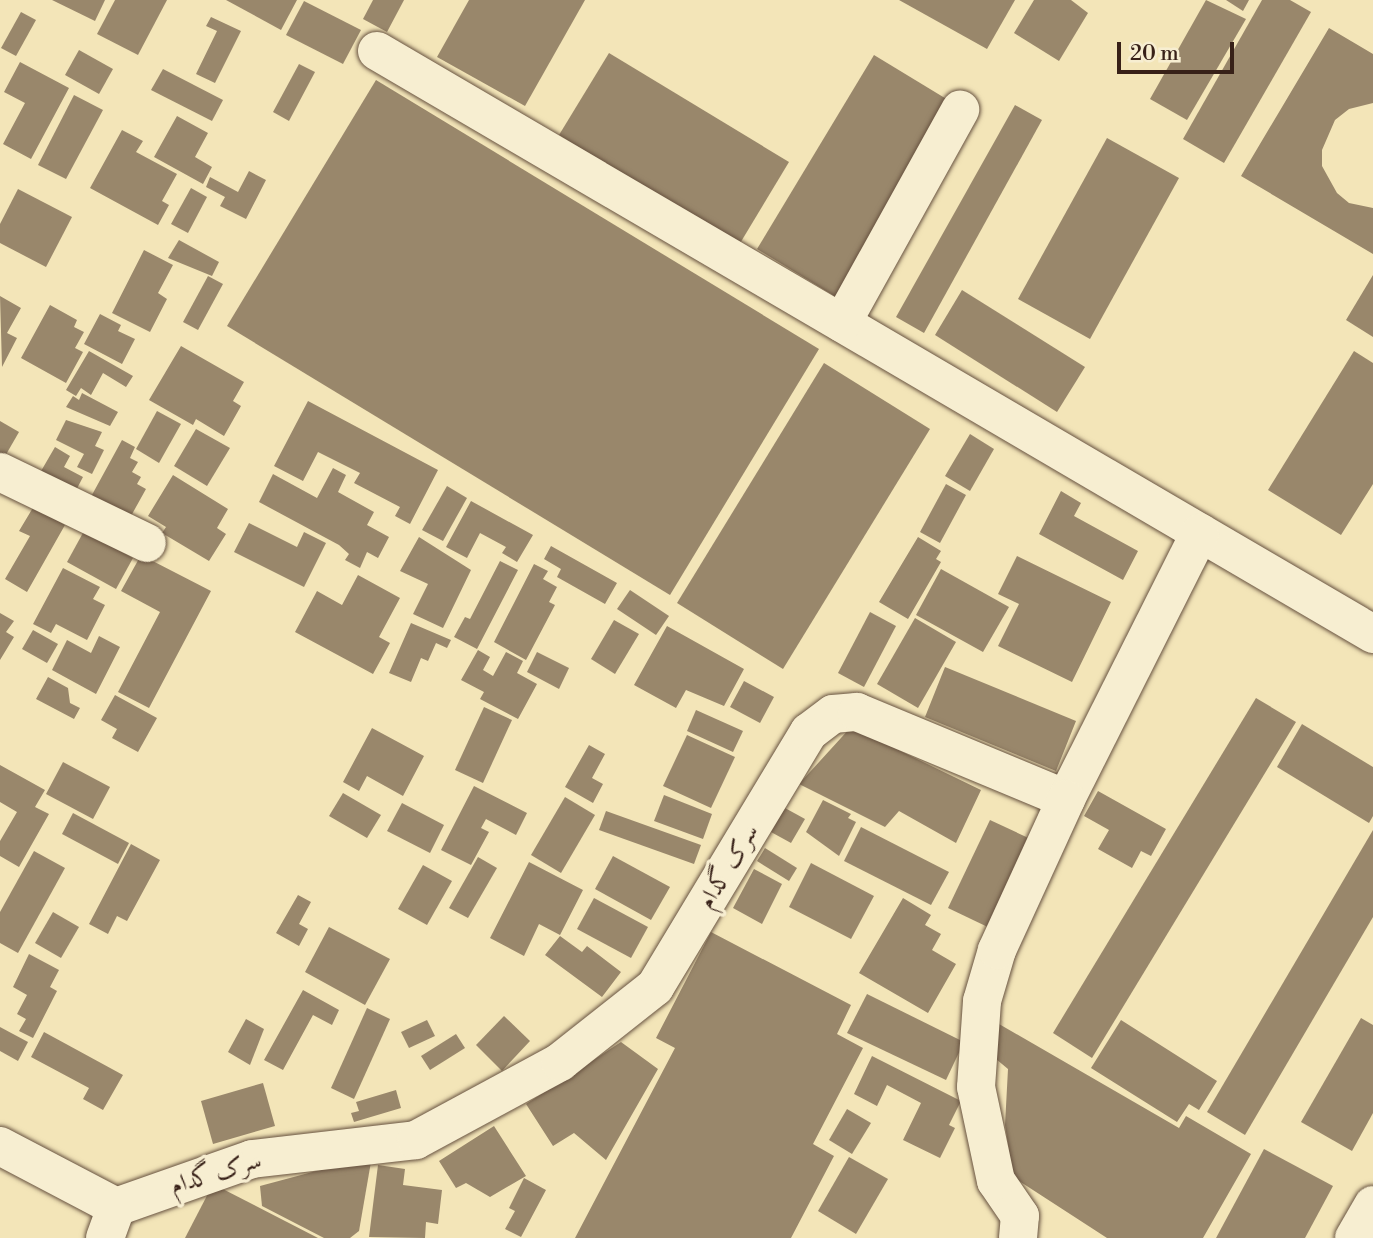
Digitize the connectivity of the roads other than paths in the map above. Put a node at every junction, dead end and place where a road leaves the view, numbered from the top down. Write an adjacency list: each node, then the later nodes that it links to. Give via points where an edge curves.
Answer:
1 (377, 51): 3 (street)
2 (960, 110): 3 (street)
3 (842, 323): 5 (street)
4 (0, 472): 6 (street)
5 (1200, 533): 7 (street); 8 (street)
6 (147, 543)
7 (1373, 634)
8 (1066, 799): 11 (street, سرک گدام, via 857,712 833,713 809,732 655,988 560,1062 416,1139 252,1159); 12 (street, via 997,950 982,1001 976,1087 996,1181 1020,1216)
9 (0, 1146): 11 (street)
10 (1373, 1205): 13 (street)
11 (111, 1223)
12 (1018, 1238)
13 (1354, 1238)

